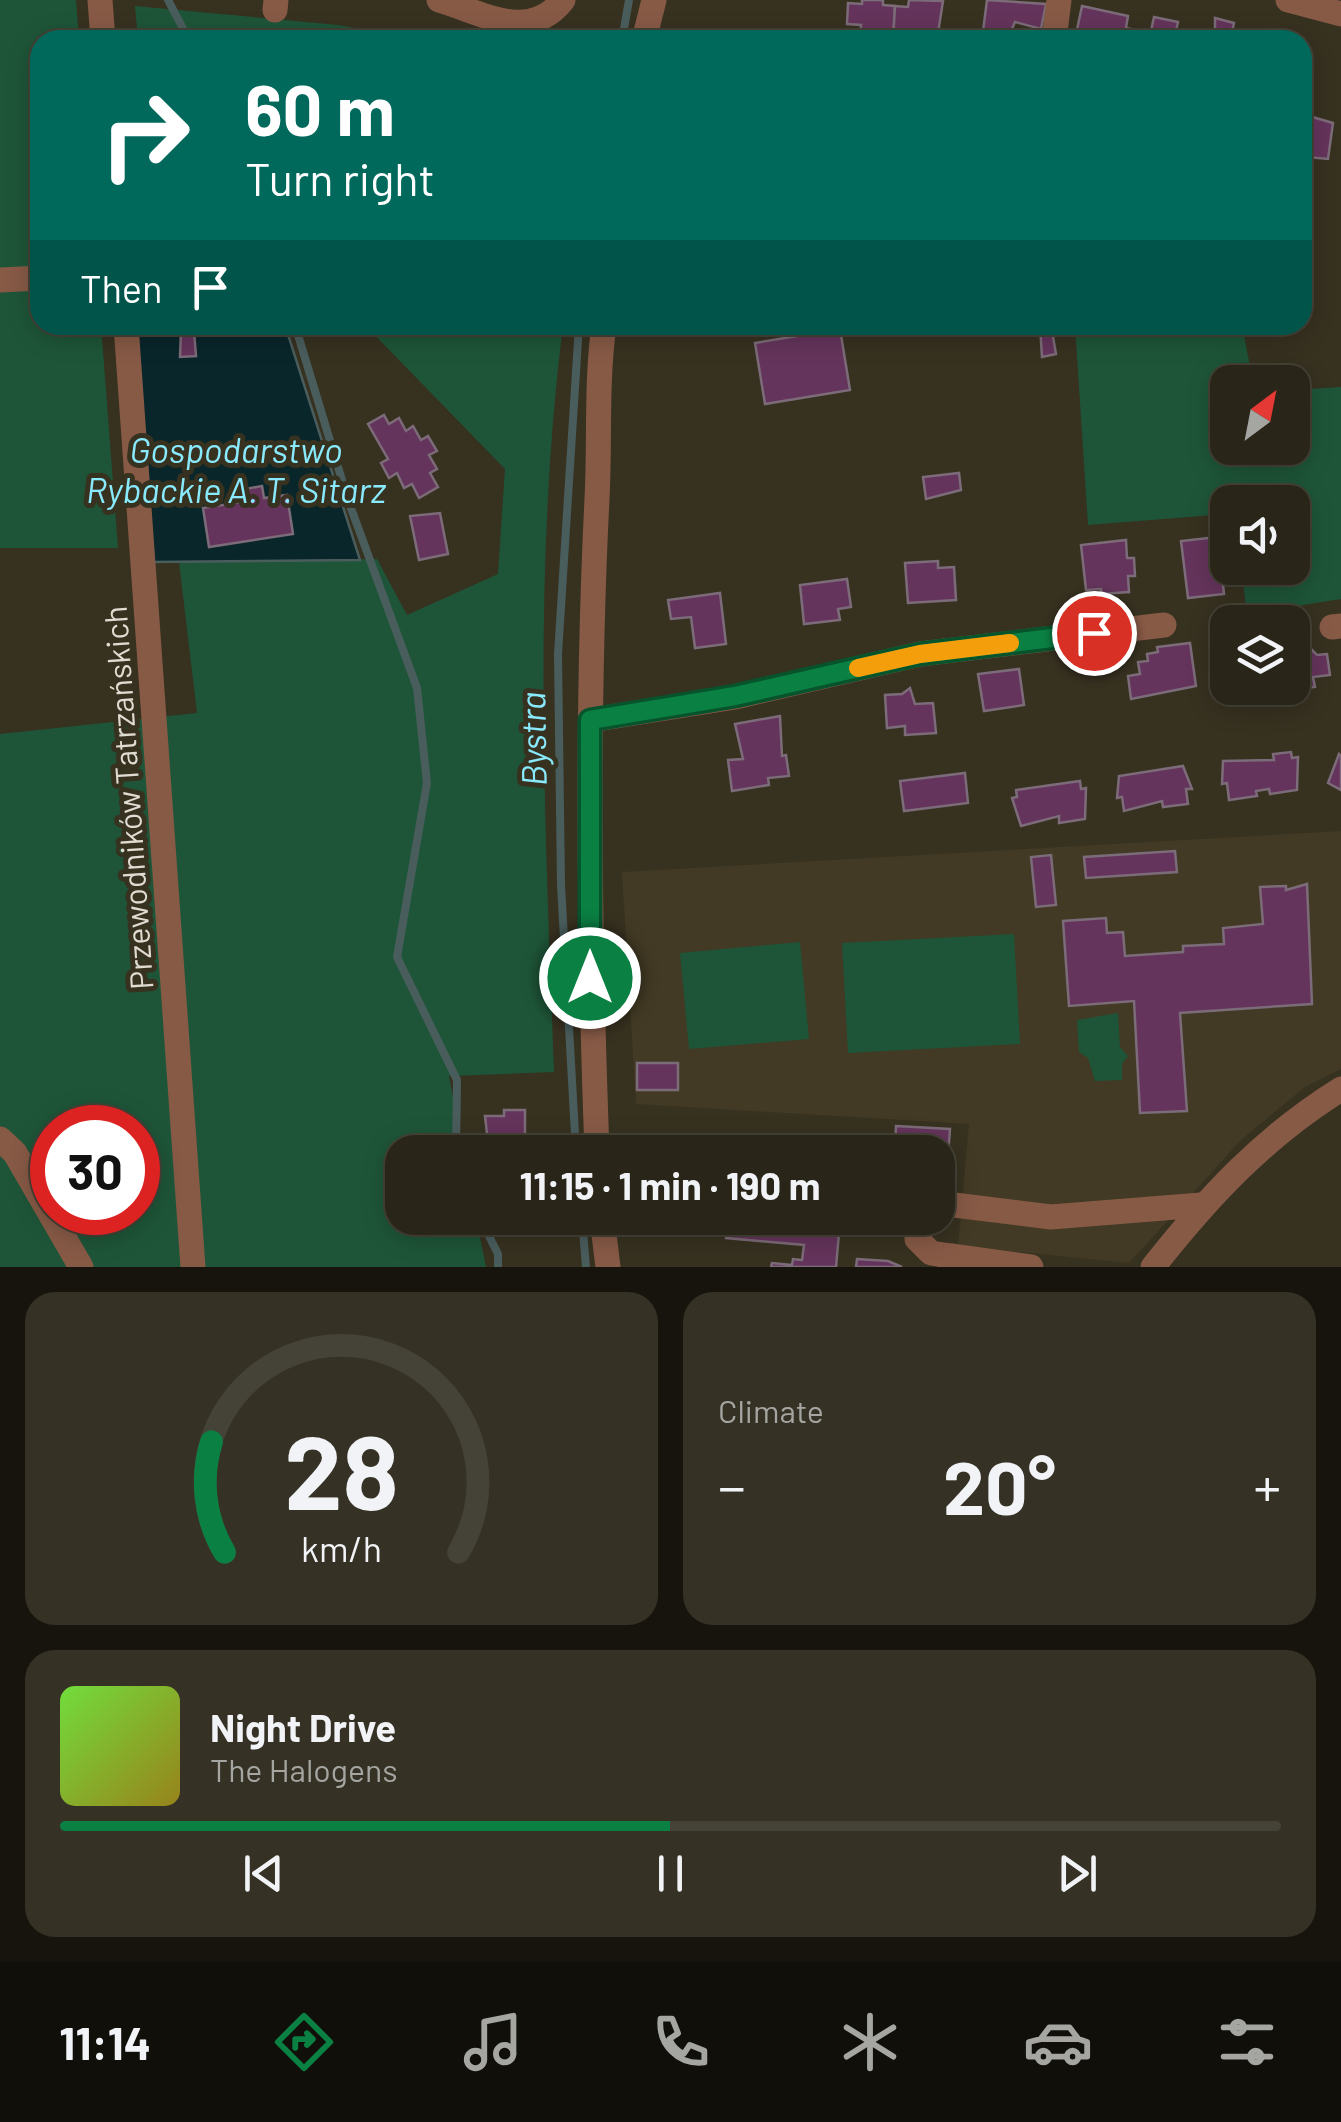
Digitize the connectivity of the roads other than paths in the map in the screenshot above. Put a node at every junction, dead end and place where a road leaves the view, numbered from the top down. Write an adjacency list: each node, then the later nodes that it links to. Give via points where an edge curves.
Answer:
1 (100, 0): 8 (street)
2 (439, 0): 3 (street, via 524,26 545,19)
3 (564, 0)
4 (654, 0): 9 (street)
5 (1059, 0): 10 (street)
6 (1288, 0): 7 (street)
7 (1341, 14)
8 (102, 30)
9 (646, 30)
10 (1055, 30)
11 (30, 278): 12 (street)
12 (0, 280)
13 (127, 335): 26 (street, Przewodników Tatrzańskich)
14 (603, 335): 16 (street)
15 (1164, 625): 16 (street, via 920,654)
16 (590, 720): 18 (street)
17 (1341, 1089): 21 (street, via 1277,1132)
18 (595, 1135)
19 (0, 1139): 25 (street)
20 (955, 1205): 21 (street, via 1051,1217)
21 (1201, 1206): 29 (street)
22 (604, 1235): 27 (street)
23 (916, 1235): 24 (street, via 931,1253)
24 (950, 1261): 28 (street)
25 (82, 1267)
26 (193, 1267)
27 (608, 1267)
28 (1031, 1267)
29 (1153, 1267)

